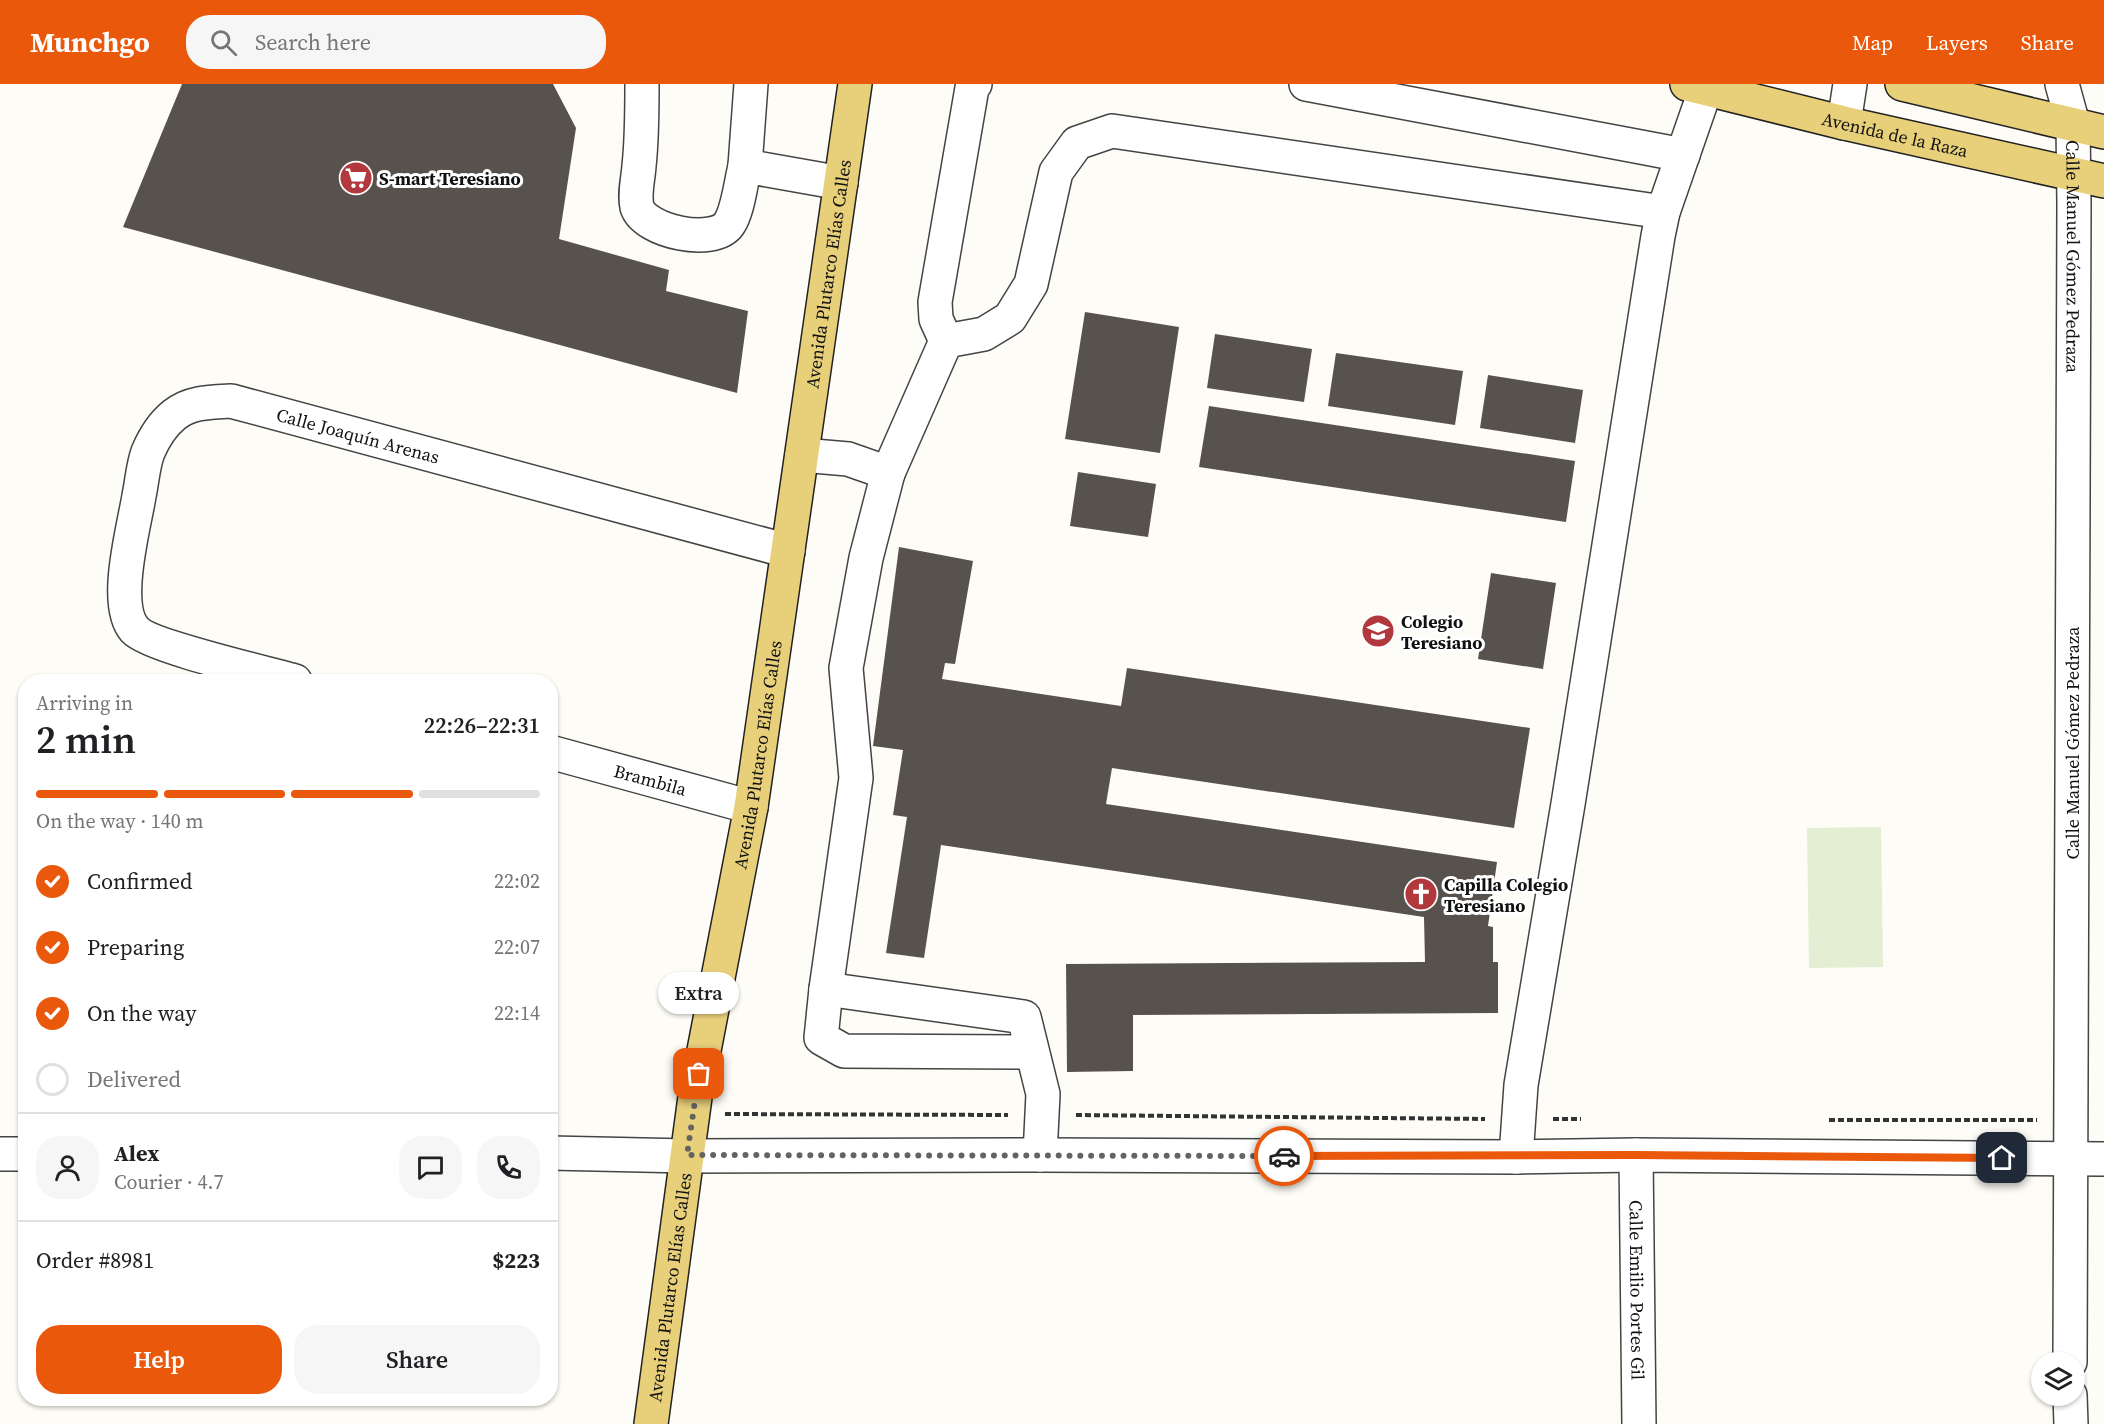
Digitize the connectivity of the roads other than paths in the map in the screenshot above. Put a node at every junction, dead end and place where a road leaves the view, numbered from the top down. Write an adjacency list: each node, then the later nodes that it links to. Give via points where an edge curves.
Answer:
1 (642, 84): 14 (street, via 636,195 638,209 650,224 693,235 719,231 732,217)
2 (751, 84): 14 (street)
3 (975, 84): 18 (street, via 935,302 936,319)
4 (1306, 84): 13 (street)
5 (1850, 84): 10 (street)
6 (1902, 84): 11 (main road)
7 (2062, 84): 11 (street, Calle Manuel Gómez Pedraza)
8 (854, 86): 16 (main road, Avenida Plutarco Elías Calles)
9 (1696, 86): 10 (main road, Avenida de la Raza); 13 (street)
10 (1844, 123): 15 (main road, Avenida de la Raza)
11 (2073, 124): 12 (main road); 15 (street, Calle Manuel Gómez Pedraza)
12 (2104, 132)
13 (1683, 155): 17 (street)
14 (745, 166): 16 (street)
15 (2089, 178): 34 (street, Calle Manuel Gómez Pedraza)
16 (841, 183): 19 (main road, Avenida Plutarco Elías Calles)
17 (1663, 212): 18 (street, via 1112,131 1077,143 1056,172 1031,284 1010,318 984,334); 33 (street, via 1521,1085)
18 (946, 341): 20 (street)
19 (802, 455): 20 (street, via 848,459); 21 (main road, Avenida Plutarco Elías Calles)
20 (888, 473): 25 (street, via 866,558 846,668 856,778)
21 (788, 551): 22 (street, Calle Joaquín Arenas, via 231,401 188,406 163,427 147,453 126,570 126,613 135,631 156,643); 24 (main road, Avenida Plutarco Elías Calles)
22 (269, 674)
23 (558, 754): 24 (street, Brambila)
24 (751, 807): 30 (main road, Avenida Plutarco Elías Calles)
25 (826, 989): 26 (street, via 1024,1017); 26 (street, via 821,1038 844,1051)
26 (1032, 1052): 31 (street, via 1042,1094)
27 (558, 1153): 30 (street)
28 (0, 1154): 29 (street)
29 (18, 1154)
30 (687, 1155): 31 (street); 38 (main road, Avenida Plutarco Elías Calles)
31 (1041, 1155): 33 (street)
32 (1636, 1155): 33 (street); 34 (street); 39 (street, Calle Emilio Portes Gil)
33 (1516, 1157)
34 (2070, 1159): 35 (street); 36 (street, Calle Manuel Gómez Pedraza)
35 (2104, 1160)
36 (2070, 1352)
37 (2070, 1406): 40 (street)
38 (651, 1424)
39 (1639, 1424)
40 (2071, 1424)

